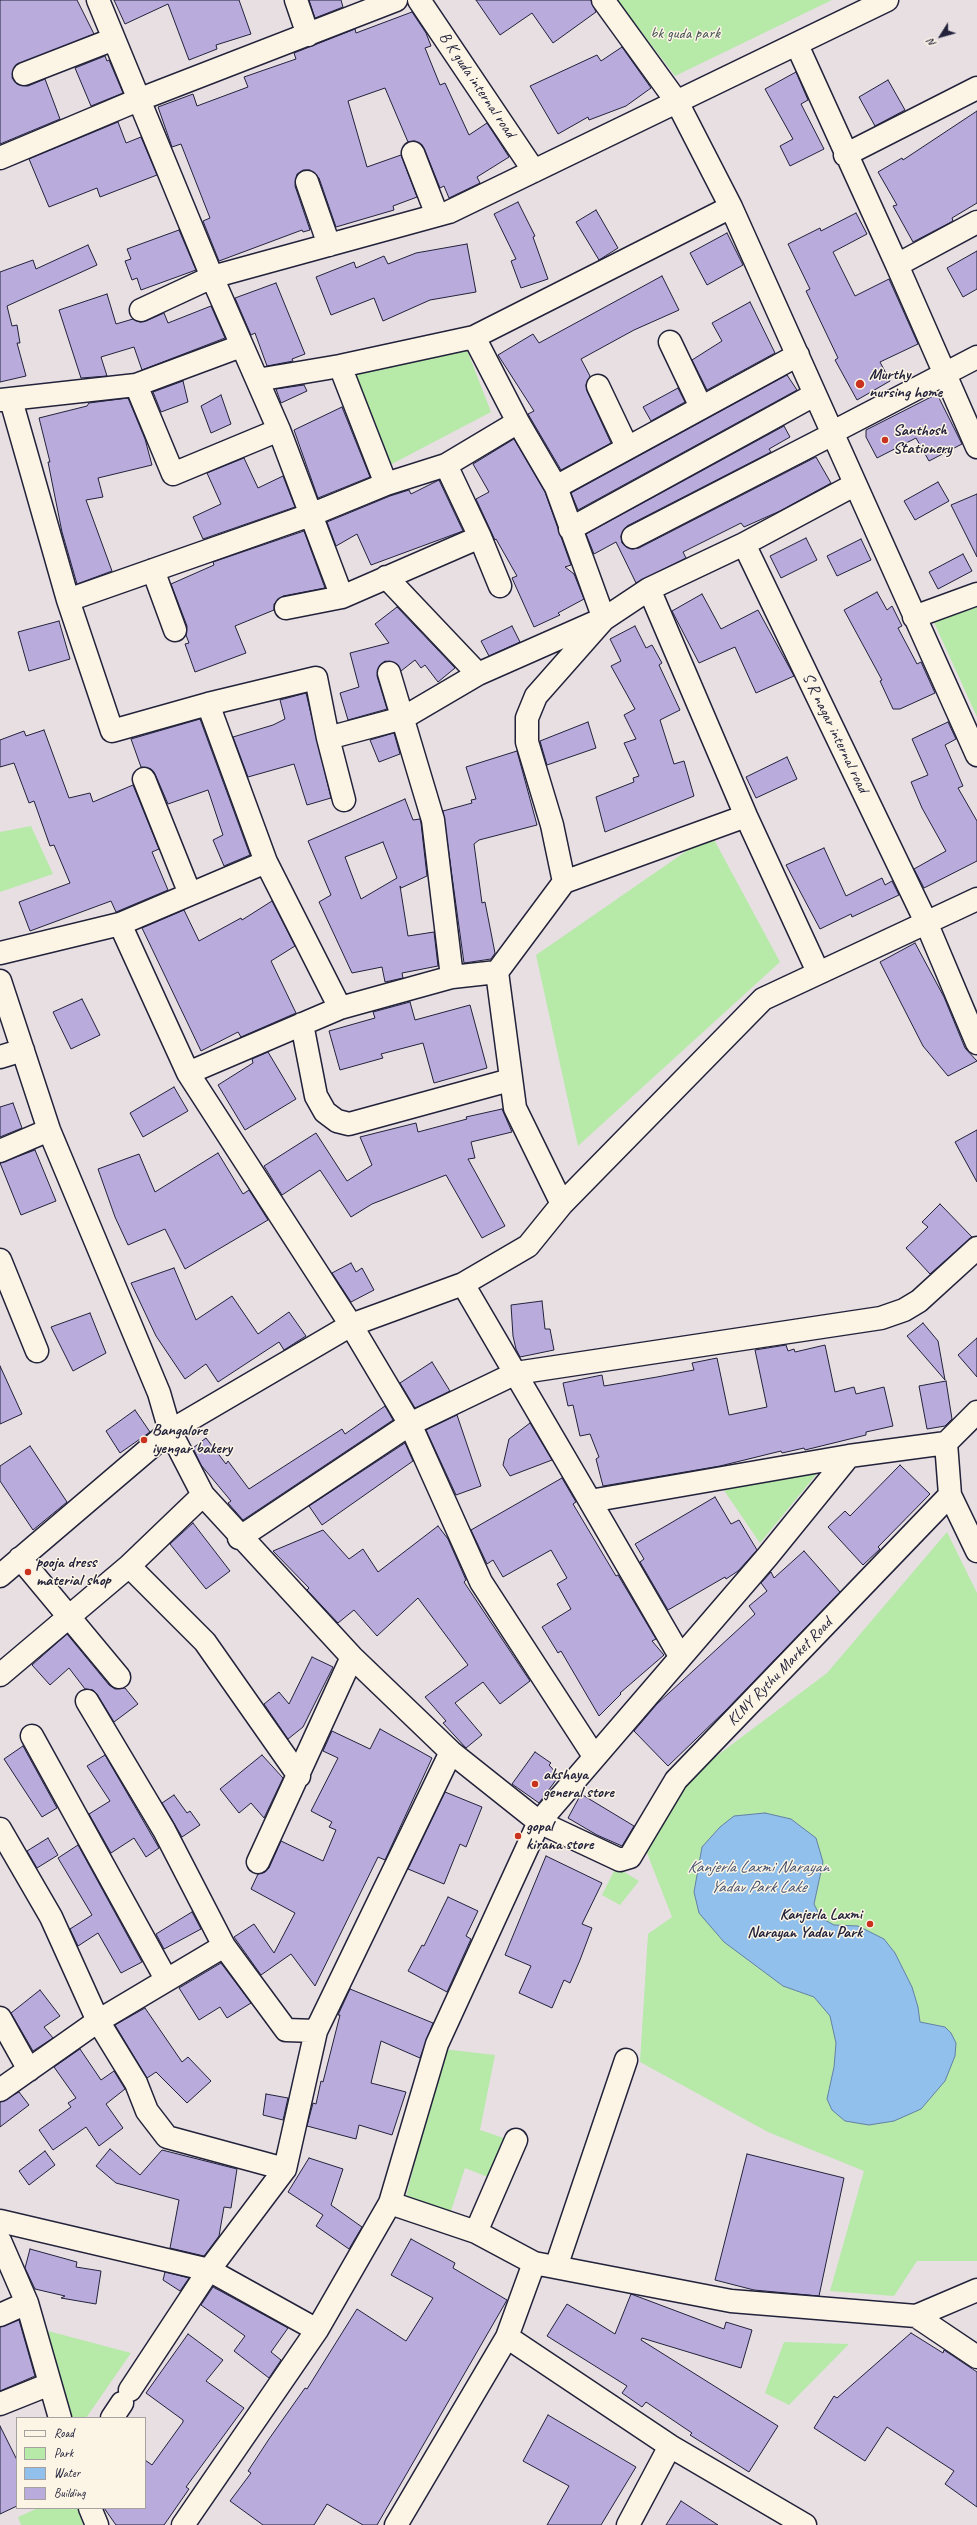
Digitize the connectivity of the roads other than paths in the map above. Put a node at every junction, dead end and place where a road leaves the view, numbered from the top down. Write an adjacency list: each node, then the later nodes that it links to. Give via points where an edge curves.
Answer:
1 (98, 0): 9 (street)
2 (296, 0): 8 (street)
3 (396, 0): 8 (street)
4 (419, 0): 18 (street, B K guda internal road)
5 (603, 0): 14 (street)
6 (887, 0): 7 (street)
7 (864, 4): 10 (street)
8 (308, 35): 13 (street)
9 (114, 39): 11 (street); 13 (street)
10 (797, 45): 14 (street); 16 (street)
11 (24, 74)
12 (977, 88): 16 (street)
13 (138, 100): 17 (street); 25 (street)
14 (677, 102): 18 (street); 20 (street)
15 (413, 153): 21 (street)
16 (845, 156): 24 (street)
17 (0, 158)
18 (534, 171): 21 (street, via 449,212)
19 (307, 182): 23 (street)
20 (731, 207): 27 (street); 30 (street)
21 (437, 215): 23 (street)
22 (977, 222): 24 (street)
23 (329, 245): 25 (street)
24 (897, 265): 33 (street)
25 (212, 277): 26 (street); 29 (street)
26 (141, 310)
27 (474, 337): 32 (street); 40 (street)
28 (670, 342): 39 (street)
29 (241, 346): 34 (street); 35 (street)
30 (798, 355): 37 (street); 39 (street)
31 (977, 356): 33 (street)
32 (340, 366): 34 (street); 46 (street)
33 (944, 373): 42 (street); 44 (street)
34 (257, 380): 41 (street)
35 (136, 385): 38 (street); 41 (street, via 173,474)
36 (598, 386): 43 (street)
37 (814, 395): 42 (street); 50 (street)
38 (6, 400): 60 (street)
39 (701, 407): 43 (street)
40 (518, 422): 45 (street); 48 (street)
41 (279, 430): 49 (street)
42 (833, 433): 47 (street); 51 (street)
43 (627, 447): 48 (street)
44 (977, 447)
45 (446, 465): 46 (street); 52 (street)
46 (386, 484): 49 (street)
47 (854, 485): 53 (street); 62 (street)
48 (556, 487): 50 (street)
49 (313, 514): 54 (street); 59 (street)
50 (570, 529): 63 (street)
51 (633, 536)
52 (480, 537): 55 (street); 56 (street)
53 (744, 544): 57 (street); 78 (street, S R nagar internal road)
54 (152, 570): 60 (street); 64 (street)
55 (386, 577): 59 (street); 66 (street)
56 (500, 586)
57 (649, 589): 63 (street); 73 (street)
58 (977, 594): 62 (street)
59 (342, 597): 61 (street)
60 (68, 600): 67 (street, via 112,731)
61 (286, 608)
62 (914, 617): 70 (street)
63 (604, 619): 66 (street); 75 (street, via 536,696 527,718 526,742 552,825)
64 (175, 630)
65 (389, 673): 68 (street)
66 (478, 674): 68 (street)
67 (208, 704): 69 (street, via 316,678); 74 (street)
68 (403, 718): 69 (street); 83 (street, via 433,820)
69 (328, 738): 72 (street)
70 (977, 755)
71 (144, 778): 76 (street)
72 (344, 800)
73 (746, 816): 75 (street); 82 (street)
74 (266, 862): 76 (street); 85 (street)
75 (564, 882): 81 (street)
76 (190, 894): 79 (street)
77 (977, 899): 78 (street)
78 (926, 922): 82 (street); 87 (street, S R nagar internal road)
79 (120, 924): 80 (street); 90 (street)
80 (0, 953)
81 (497, 972): 83 (street); 91 (street)
82 (818, 972): 94 (street, via 763,999)
83 (452, 977): 85 (street)
84 (0, 982): 88 (street)
85 (340, 1008): 86 (street)
86 (302, 1024): 90 (street); 91 (street, via 316,1096 325,1112 337,1121 349,1124)
87 (977, 1043)
88 (23, 1050): 89 (street); 92 (street)
89 (0, 1057)
90 (188, 1073): 98 (street)
91 (510, 1080): 94 (street, via 515,1108)
92 (49, 1130): 93 (street); 103 (street, via 160,1393)
93 (0, 1151)
94 (562, 1204): 97 (street, via 528,1246)
95 (977, 1248): 100 (street, via 919,1301 904,1310 881,1318)
96 (0, 1260): 99 (street)
97 (463, 1284): 98 (street); 100 (street)
98 (351, 1325): 102 (street); 103 (street)
99 (37, 1351)
100 (516, 1373): 102 (street); 108 (street)
101 (977, 1412): 104 (street)
102 (410, 1424): 109 (street); 122 (street, via 481,1582)
103 (170, 1431): 106 (street); 111 (street)
104 (946, 1443): 105 (street); 107 (street)
105 (849, 1456): 108 (street); 115 (street, via 767,1557)
106 (203, 1495): 109 (street); 112 (street)
107 (950, 1495): 110 (street); 124 (street, KLNY Rythu Market Road, via 676,1780 630,1857 620,1860)
108 (590, 1501): 115 (street)
109 (240, 1538): 116 (street)
110 (977, 1551)
111 (20, 1558): 113 (street); 114 (street)
112 (129, 1566): 114 (street); 123 (street, via 205,1642)
113 (0, 1576)
114 (70, 1616): 117 (street); 118 (street)
115 (680, 1656): 122 (street)
116 (352, 1657): 121 (street); 123 (street)
117 (0, 1675)
118 (120, 1677)
119 (87, 1701): 127 (street, via 164,1830)
120 (32, 1736): 128 (street)
121 (451, 1752): 124 (street); 131 (street)
122 (594, 1756): 124 (street)
123 (299, 1776): 126 (street)
124 (539, 1822): 137 (street, via 437,2044)
125 (0, 1829): 130 (street, via 51,1917)
126 (258, 1862)
127 (224, 1946): 128 (street); 131 (street, via 286,2030)
128 (166, 1979): 130 (street)
129 (0, 2018): 133 (street)
130 (98, 2021): 133 (street); 136 (street, via 136,2083 147,2111 167,2137)
131 (316, 2031): 136 (street)
132 (626, 2060): 142 (street)
133 (29, 2070): 134 (street)
134 (0, 2090)
135 (516, 2140): 139 (street)
136 (285, 2169): 143 (street)
137 (390, 2203): 139 (street); 148 (street)
138 (0, 2222): 143 (street)
139 (476, 2232): 141 (street)
140 (0, 2240): 145 (street)
141 (534, 2263): 142 (street); 149 (street)
142 (556, 2267): 147 (street, via 731,2301)
143 (208, 2270): 148 (street); 153 (street)
144 (977, 2290): 147 (street)
145 (27, 2303): 146 (street); 151 (street)
146 (0, 2315)
147 (916, 2316): 150 (street)
148 (318, 2330): 158 (street)
149 (507, 2337): 155 (street); 159 (street)
150 (977, 2357)
151 (50, 2384): 152 (street); 154 (street)
152 (0, 2404)
153 (121, 2404)
154 (60, 2417)
155 (670, 2446): 160 (street); 161 (street)
156 (90, 2509): 157 (street)
157 (97, 2525)
158 (183, 2525)
159 (396, 2525)
160 (628, 2525)
161 (805, 2525)

